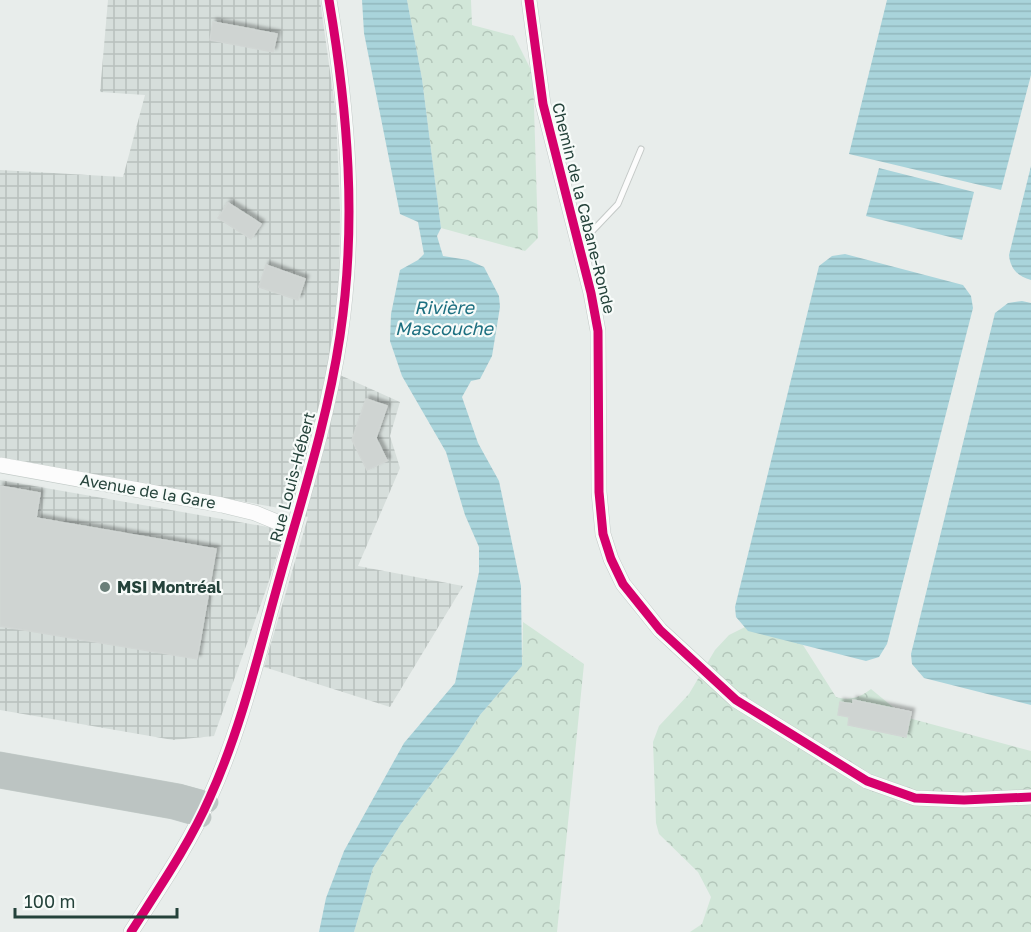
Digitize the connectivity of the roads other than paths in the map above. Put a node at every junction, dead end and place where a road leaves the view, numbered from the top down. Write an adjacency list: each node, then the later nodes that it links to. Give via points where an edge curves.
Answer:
1 (329, 0): 6 (street, Rue Louis-Hébert, via 347,135 349,258 337,358)
2 (529, 0): 4 (street, Chemin de la Cabane-Ronde, via 543,104)
3 (641, 149): 4 (lane, via 618,204)
4 (579, 245): 9 (street, Chemin de la Cabane-Ronde, via 598,331 603,534 623,584 660,630 736,700 867,781 915,798)
5 (0, 465): 6 (street, Avenue de la Gare, via 222,505)
6 (294, 529): 10 (street, Rue Louis-Hébert, via 231,743)
7 (0, 762): 10 (highway, via 179,794)
8 (0, 778): 10 (highway, via 173,809)
9 (1031, 797)
10 (204, 810): 11 (street, Rue Louis-Hébert)
11 (131, 932)

